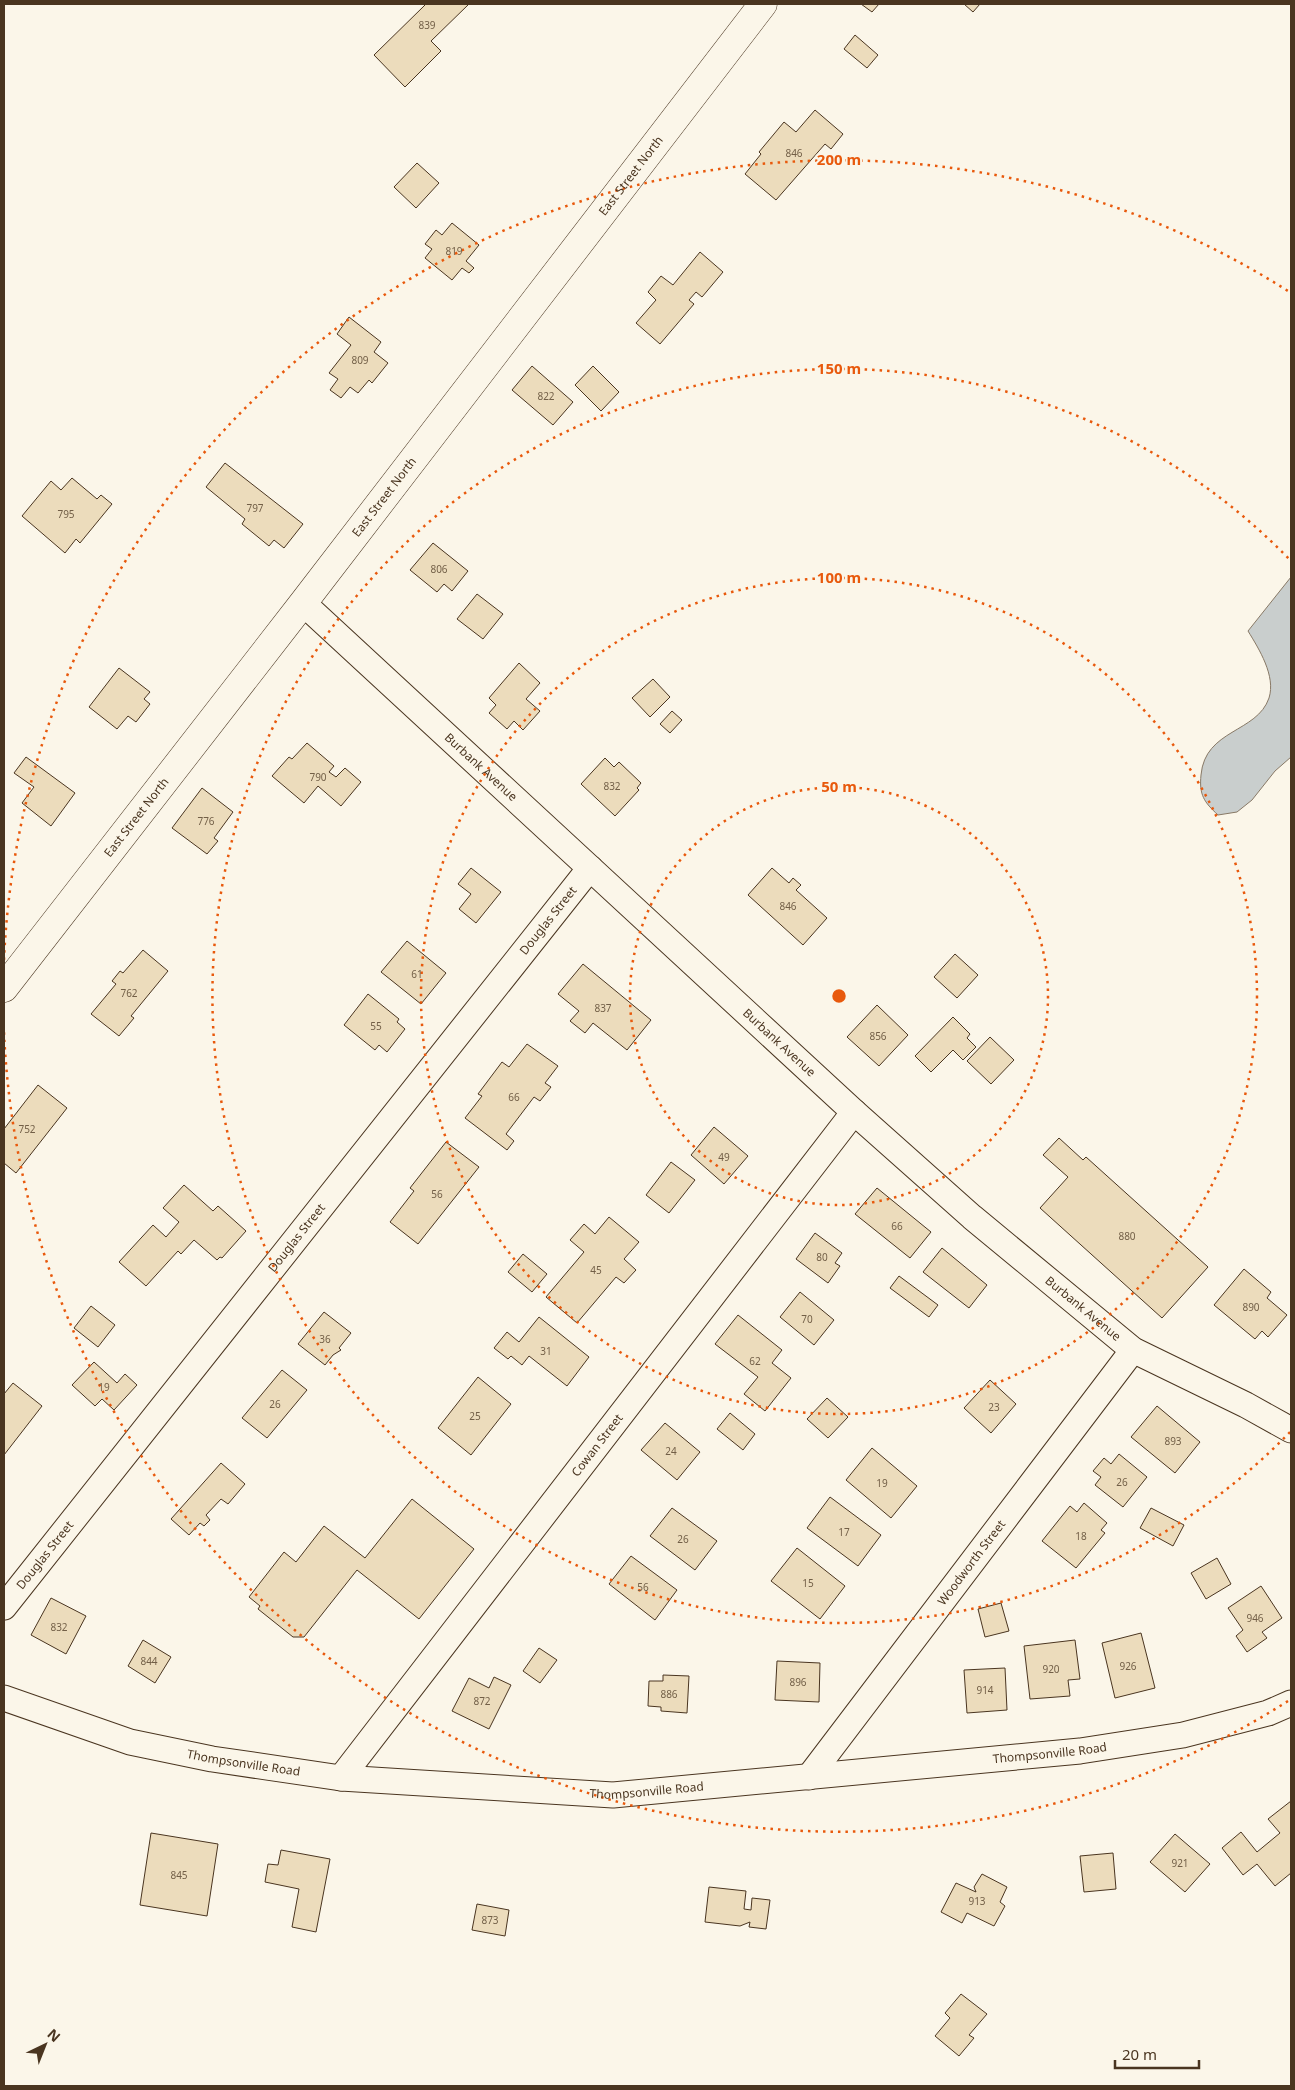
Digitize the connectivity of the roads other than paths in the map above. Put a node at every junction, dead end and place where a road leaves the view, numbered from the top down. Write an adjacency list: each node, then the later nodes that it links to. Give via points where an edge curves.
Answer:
1 (763, 4): 2 (main road, East Street North)
2 (304, 603): 3 (street, Burbank Avenue); 4 (main road, East Street North)
3 (590, 868): 5 (street, Burbank Avenue); 8 (street, Douglas Street)
4 (4, 988)
5 (854, 1112): 6 (street, Burbank Avenue, via 972,1217); 12 (street, Cowan Street)
6 (1133, 1350): 7 (street, Burbank Avenue); 11 (street, Woodworth Street)
7 (1291, 1430)
8 (4, 1607)
9 (4, 1698): 12 (street, Thompsonville Road, via 130,1742 212,1760)
10 (1291, 1703): 11 (street, Thompsonville Road, via 1268,1713 1183,1735 1090,1750)
11 (809, 1776): 12 (street, Thompsonville Road, via 613,1795)
12 (341, 1778)

